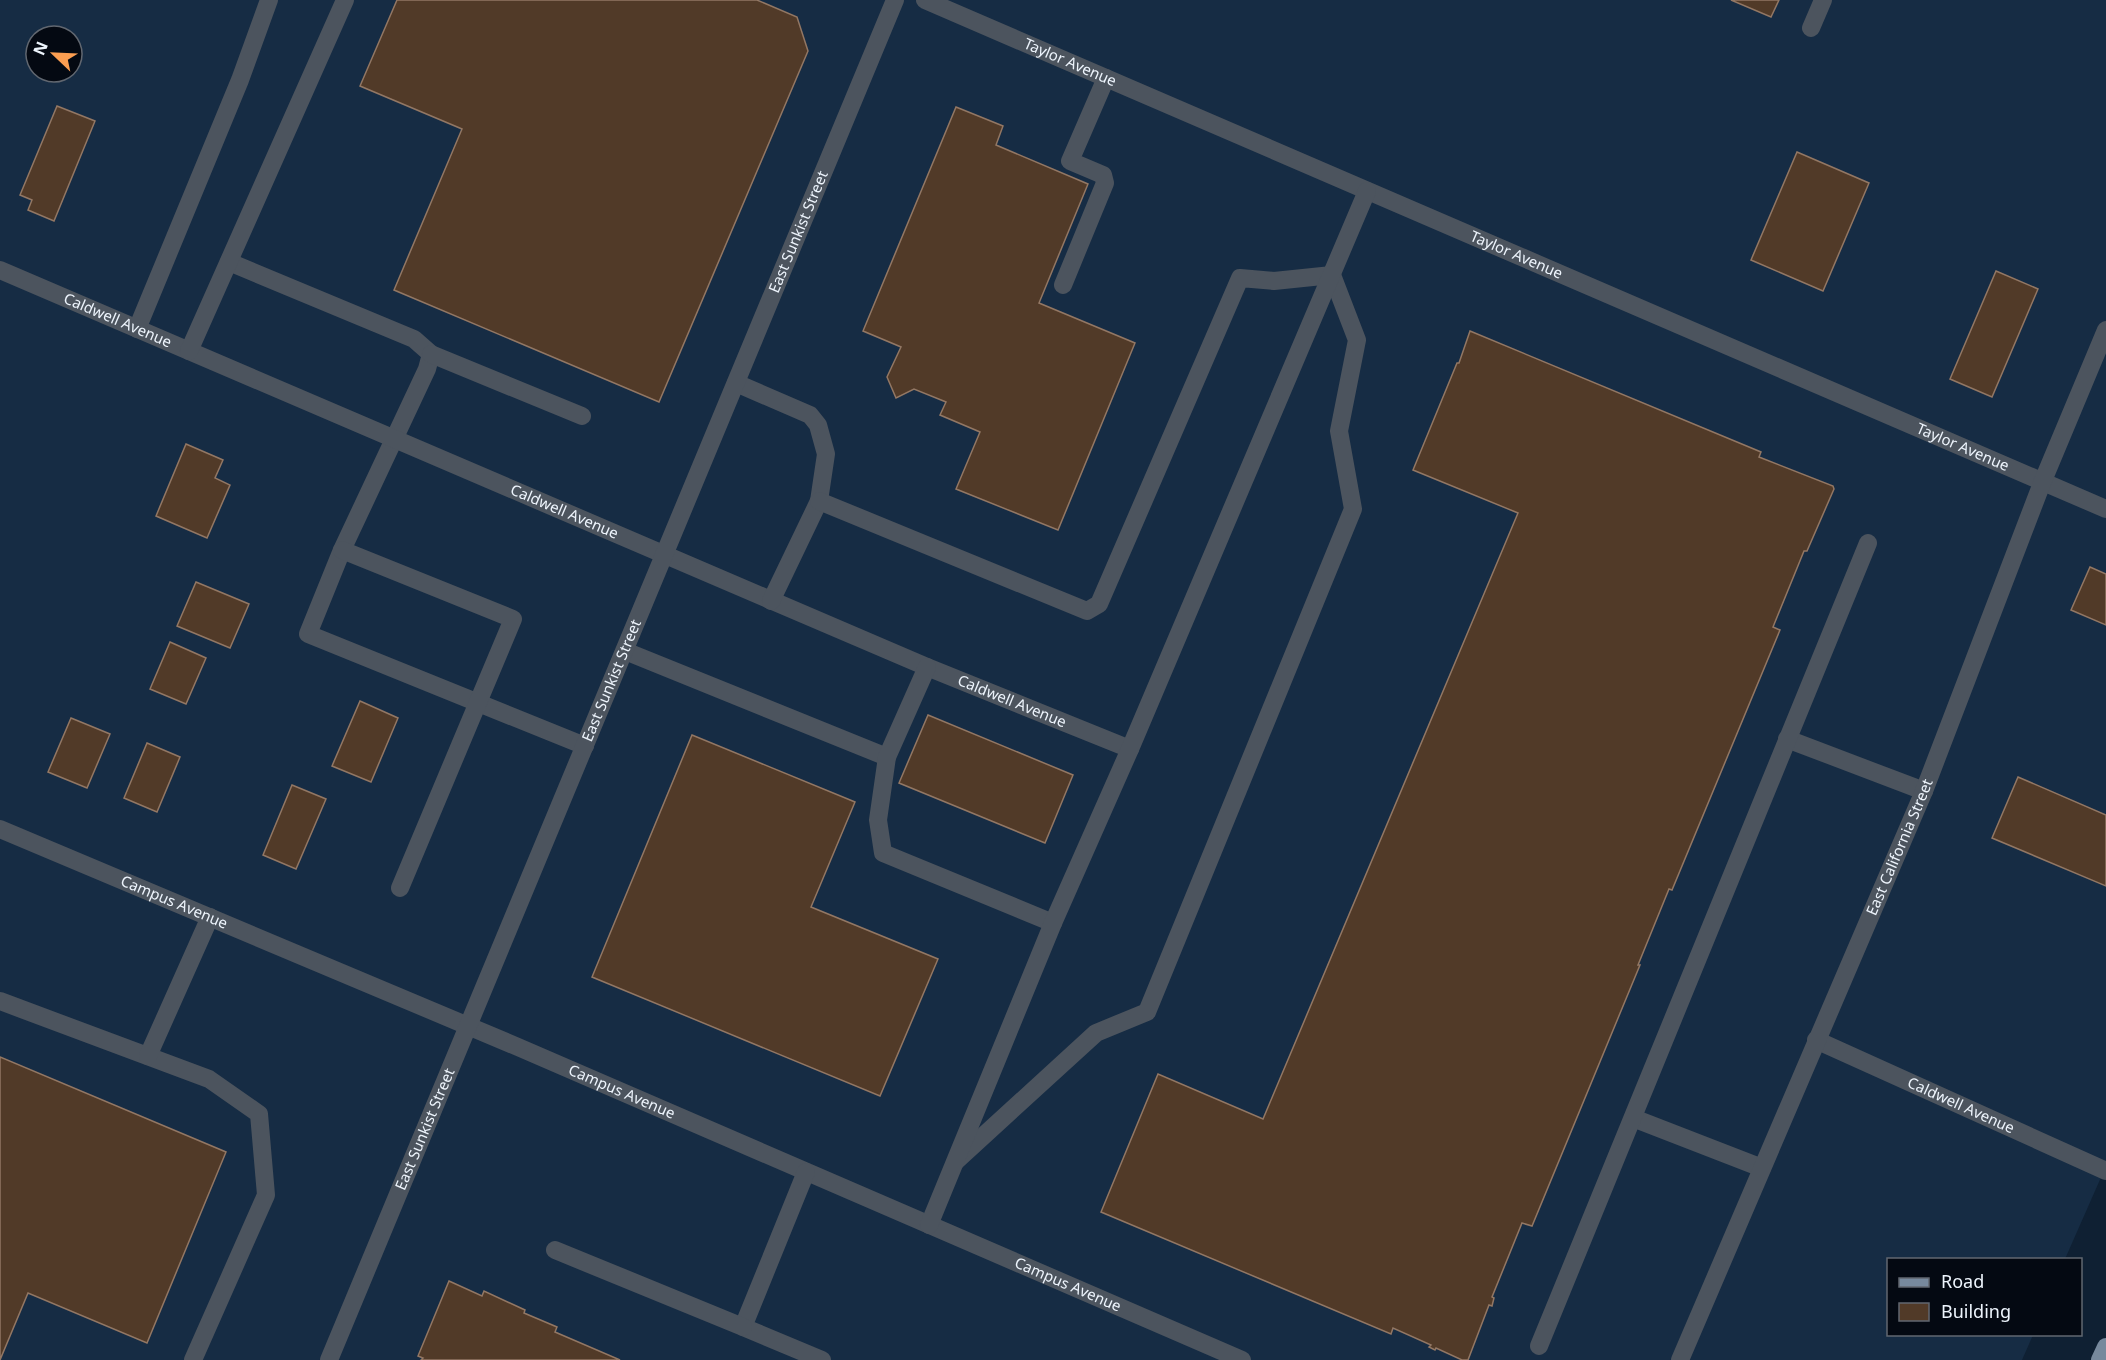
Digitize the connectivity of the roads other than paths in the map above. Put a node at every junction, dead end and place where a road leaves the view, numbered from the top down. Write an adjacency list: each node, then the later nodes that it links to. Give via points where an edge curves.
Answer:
1 (268, 0): 13 (street, via 240,80)
2 (345, 0): 9 (street)
3 (896, 0): 17 (street, East Sunkist Street)
4 (925, 0): 7 (street, Taylor Avenue)
5 (1823, 0): 6 (street)
6 (1811, 28)
7 (1106, 78): 8 (street, Taylor Avenue); 12 (street, via 1070,161 1103,175 1105,183)
8 (1367, 191): 11 (street); 20 (street, Taylor Avenue)
9 (229, 262): 15 (street); 16 (street, via 414,339)
10 (0, 270): 13 (street, Caldwell Avenue)
11 (1332, 275): 21 (street, via 1274,281 1240,278 1099,604 1087,611); 32 (street); 44 (street, via 1357,340 1339,431 1353,509 1147,1012 1096,1033)
12 (1063, 285)
13 (137, 329): 15 (street, Caldwell Avenue)
14 (2106, 330): 20 (street, East California Street)
15 (189, 351): 19 (street, Caldwell Avenue)
16 (431, 354): 18 (street); 19 (street)
17 (736, 383): 21 (street, via 810,416 818,425 826,454); 25 (street, East Sunkist Street)
18 (582, 416)
19 (394, 439): 24 (street); 25 (street, Caldwell Avenue)
20 (2042, 483): 22 (street, Taylor Avenue); 34 (street, East California Street)
21 (819, 501): 26 (street)
22 (2106, 509)
23 (1868, 543): 30 (street)
24 (342, 550): 29 (street, via 308,634); 29 (street, via 513,619)
25 (664, 555): 26 (street, Caldwell Avenue); 27 (street, East Sunkist Street)
26 (771, 601): 28 (street, Caldwell Avenue)
27 (625, 651): 31 (street, East Sunkist Street); 33 (street)
28 (927, 667): 32 (street, Caldwell Avenue); 33 (street)
29 (478, 703): 31 (street); 36 (street)
30 (1787, 739): 34 (street); 43 (street)
31 (585, 746): 40 (street, East Sunkist Street)
32 (1130, 749): 38 (street)
33 (887, 757): 38 (street, via 878,820 883,853)
34 (1924, 791): 41 (street, East California Street)
35 (0, 829): 37 (street, Campus Avenue)
36 (400, 888)
37 (210, 917): 40 (street, Campus Avenue); 42 (street)
38 (1053, 923): 44 (street)
39 (0, 1001): 42 (street)
40 (470, 1026): 47 (street, Campus Avenue); 54 (street, East Sunkist Street)
41 (1816, 1040): 45 (street, East California Street); 46 (street, Caldwell Avenue)
42 (148, 1056): 53 (street, via 209,1079 259,1114 266,1195)
43 (1633, 1118): 45 (street); 51 (street)
44 (956, 1161): 48 (street)
45 (1762, 1168): 57 (street, East California Street)
46 (2106, 1171)
47 (806, 1172): 48 (street, Campus Avenue); 50 (street)
48 (929, 1225): 56 (street, Campus Avenue)
49 (555, 1250): 50 (street)
50 (743, 1327): 55 (street)
51 (1539, 1346)
52 (2106, 1347): 58 (main road)
53 (193, 1360)
54 (329, 1360)
55 (822, 1360)
56 (1242, 1360)
57 (1680, 1360)
58 (2100, 1360)

